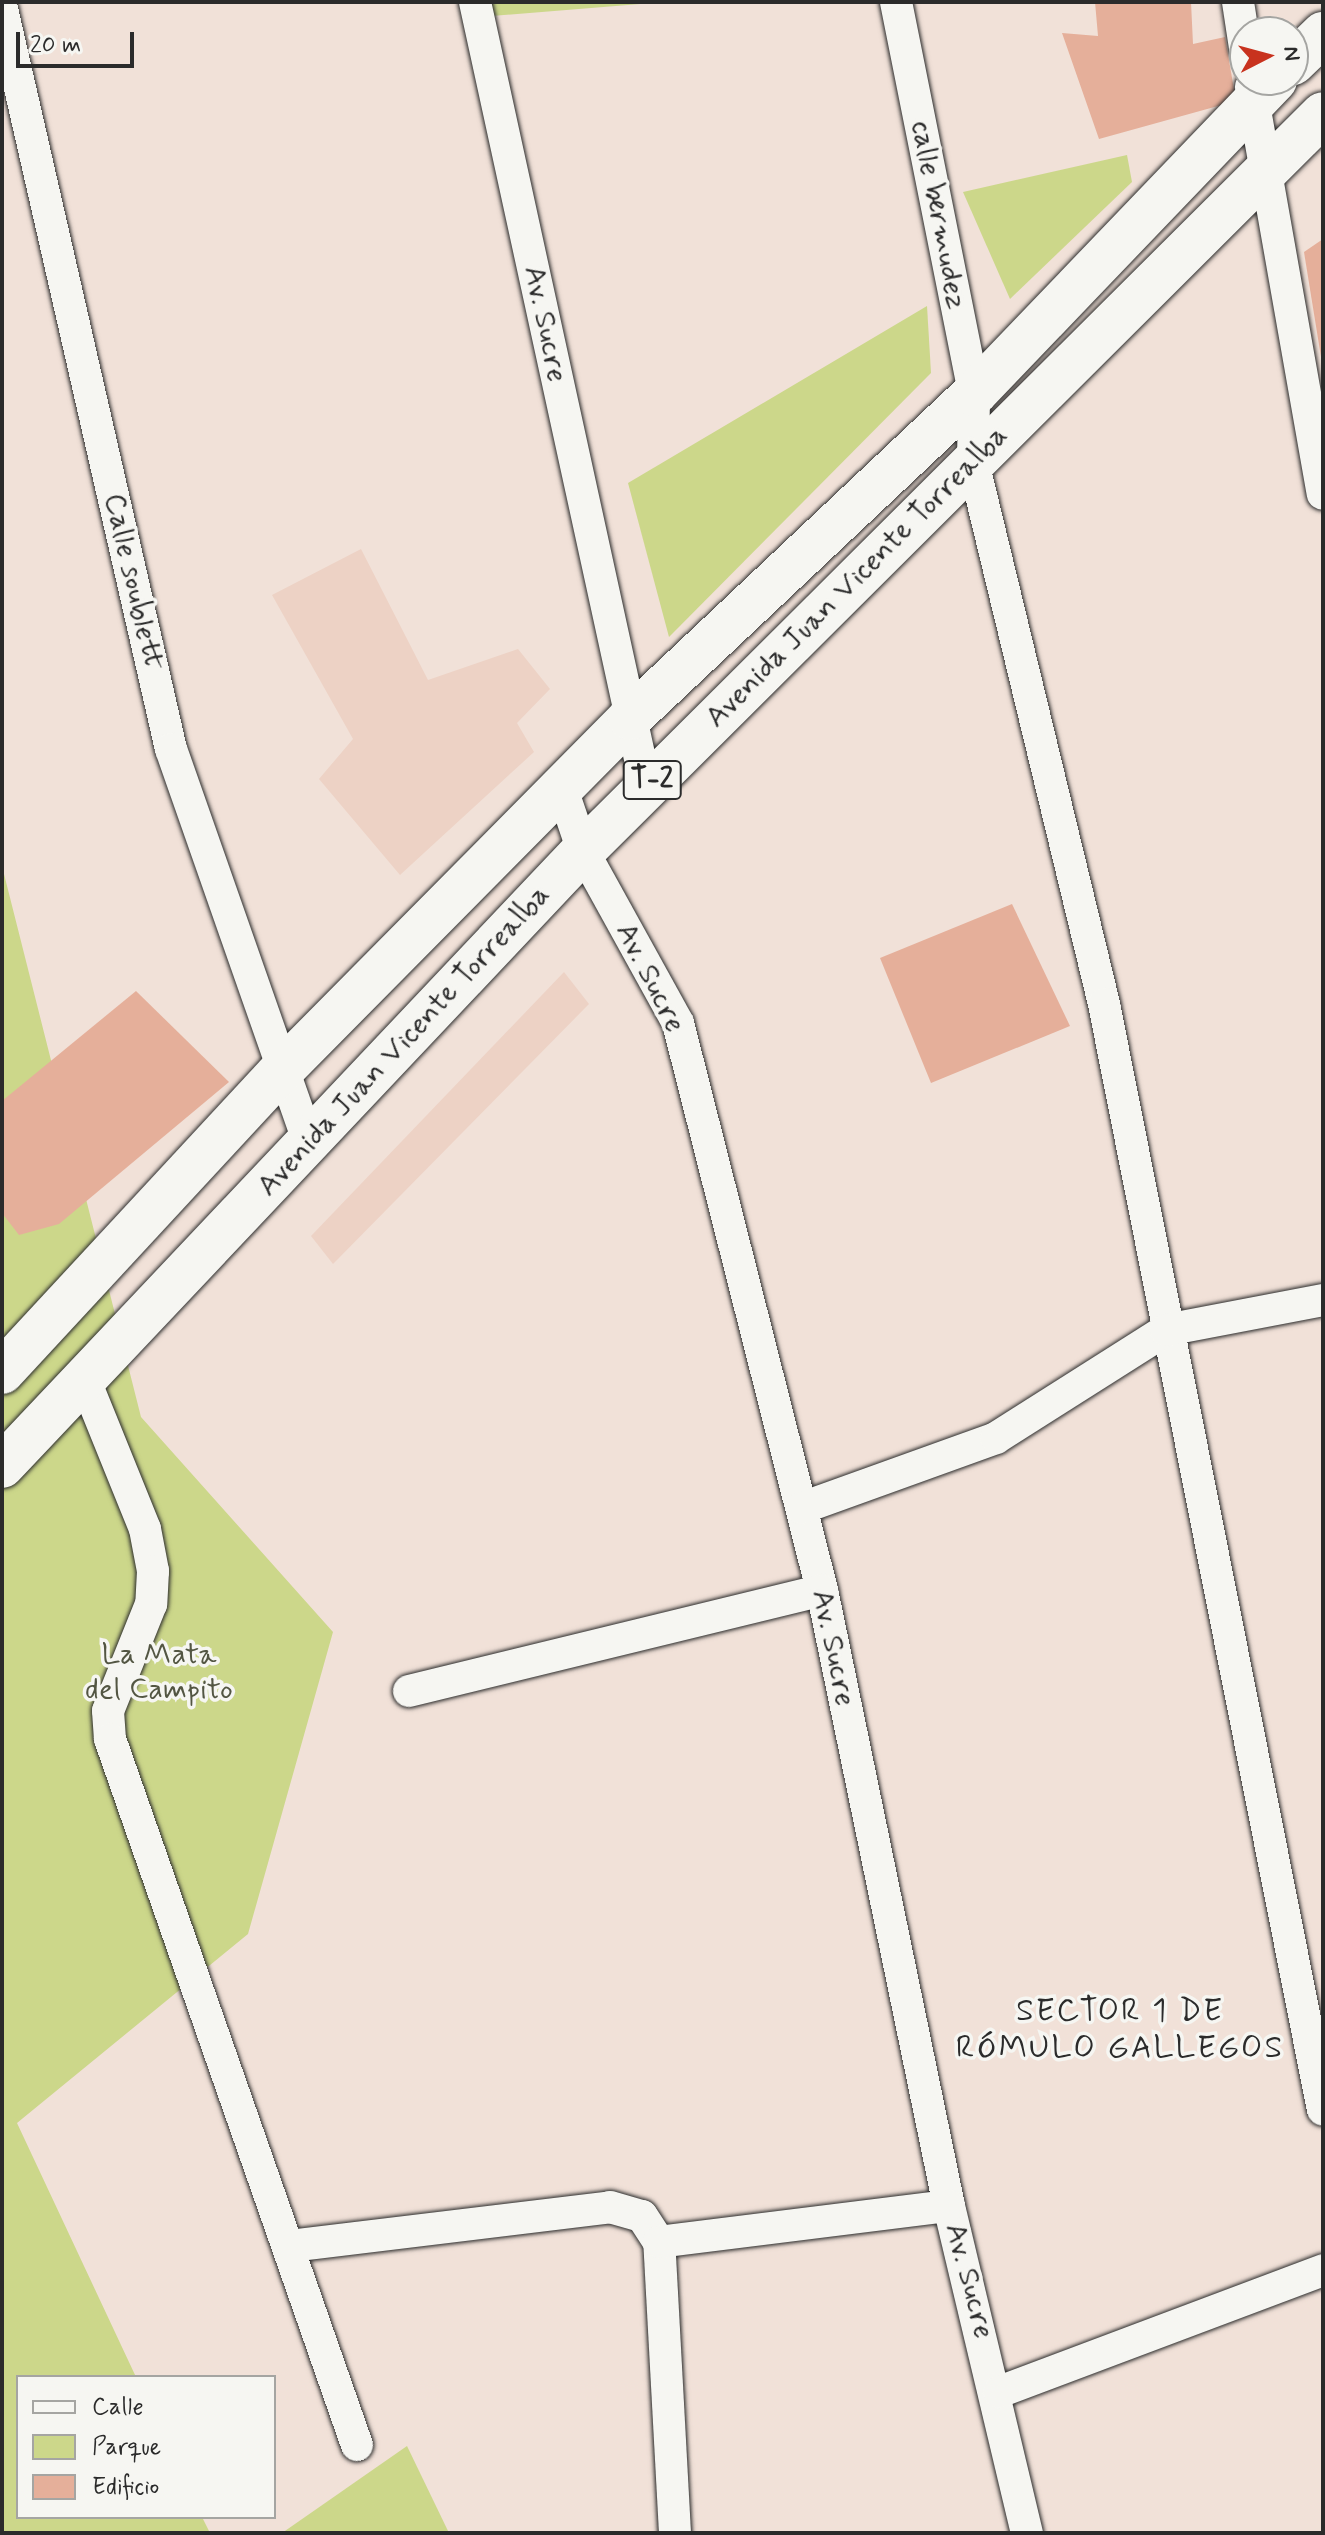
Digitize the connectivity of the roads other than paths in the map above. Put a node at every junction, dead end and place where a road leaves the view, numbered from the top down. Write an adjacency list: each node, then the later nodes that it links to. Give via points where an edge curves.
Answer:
1 (475, 2): 10 (street, Av. Sucre)
2 (896, 2): 8 (street, calle bermudez)
3 (2, 9): 14 (street, Calle soublett, via 171,749)
4 (1252, 96): 8 (highway, Avenida Juan Vicente Torrealba / T-2)
5 (1261, 96): 7 (street)
6 (1323, 114): 7 (highway, Avenida Juan Vicente Torrealba / T-2)
7 (1265, 169): 8 (highway, Avenida Juan Vicente Torrealba / T-2); 9 (street)
8 (974, 428): 10 (highway, Avenida Juan Vicente Torrealba / T-2); 11 (highway, Avenida Juan Vicente Torrealba / T-2); 17 (street, calle bermudez, via 1104,1004)
9 (1323, 494)
10 (630, 718): 11 (street, Av. Sucre); 12 (highway, Avenida Juan Vicente Torrealba / T-2)
11 (646, 786): 13 (highway, Avenida Juan Vicente Torrealba / T-2)
12 (562, 789): 13 (street, Av. Sucre); 14 (highway, Avenida Juan Vicente Torrealba / T-2)
13 (583, 851): 15 (highway, Avenida Juan Vicente Torrealba / T-2); 21 (street, Av. Sucre, via 678,1023)
14 (284, 1068): 15 (street, Calle soublett); 18 (highway, Avenida Juan Vicente Torrealba / T-2)
15 (309, 1143): 19 (highway, Avenida Juan Vicente Torrealba / T-2)
16 (1323, 1300): 17 (street)
17 (1166, 1330): 21 (street, via 996,1438); 24 (street, calle bermudez)
18 (2, 1372)
19 (86, 1383): 20 (highway, Avenida Juan Vicente Torrealba / T-2); 27 (street, via 145,1529 153,1571 151,1604 108,1711 110,1739)
20 (2, 1466)
21 (802, 1508): 22 (street, Av. Sucre)
22 (822, 1590): 23 (street); 25 (street, Av. Sucre)
23 (409, 1691)
24 (1323, 2110)
25 (949, 2206): 26 (street); 29 (street, Av. Sucre)
26 (659, 2242): 27 (street, via 642,2216 610,2207); 31 (street)
27 (290, 2246): 30 (street)
28 (1323, 2270): 29 (street)
29 (999, 2392): 32 (street, Av. Sucre)
30 (357, 2445)
31 (675, 2533)
32 (1027, 2533)

